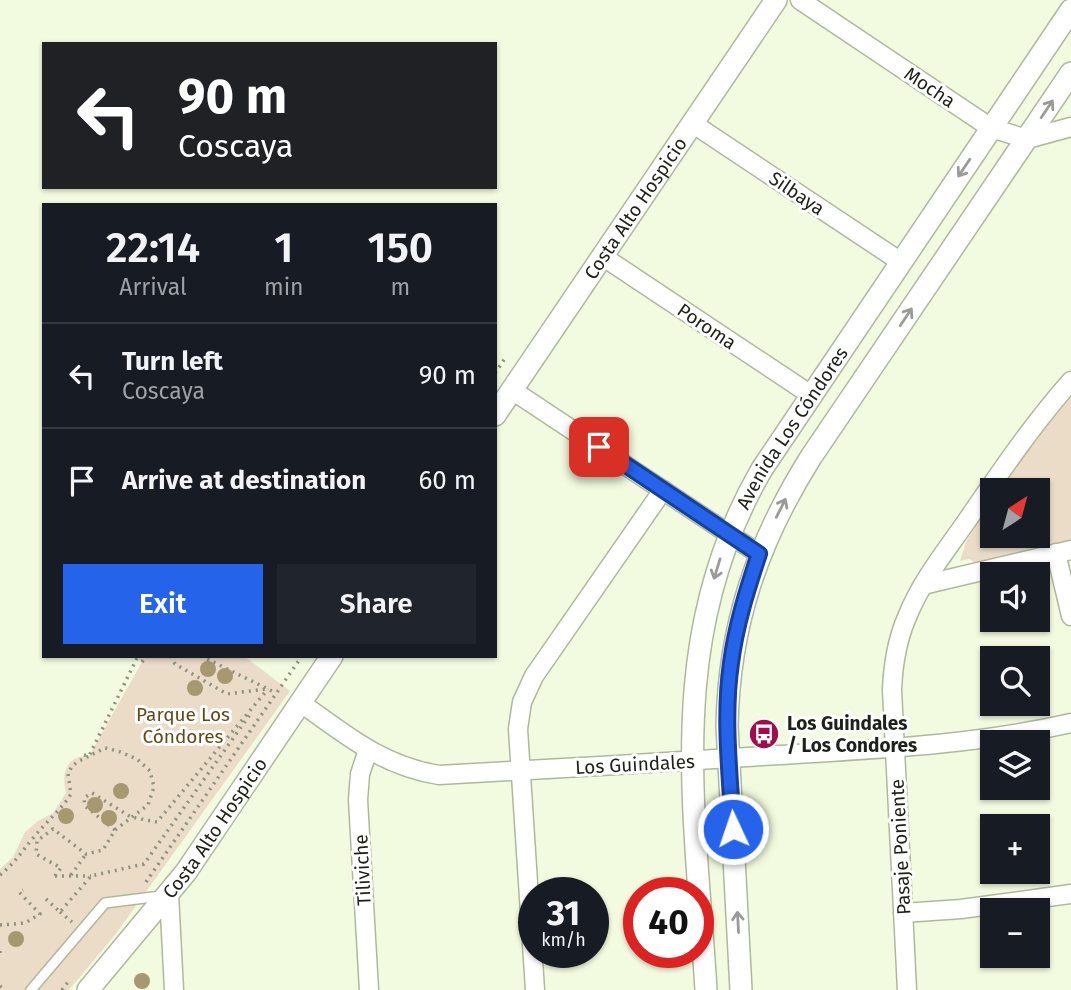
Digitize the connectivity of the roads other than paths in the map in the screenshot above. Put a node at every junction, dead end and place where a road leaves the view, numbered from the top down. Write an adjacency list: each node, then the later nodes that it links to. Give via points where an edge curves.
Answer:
1 (776, 0): 5 (street, Costa Alto Hospicio)
2 (800, 0): 7 (street, Mocha)
3 (1071, 10): 7 (street, Avenida Los Cóndores)
4 (1071, 74): 8 (street, Avenida Los Cóndores, one-way to 4)
5 (692, 123): 9 (street, Costa Alto Hospicio); 10 (street, Silbaya)
6 (1071, 127): 8 (street)
7 (991, 128): 8 (street, Mocha); 10 (street, Avenida Los Cóndores, one-way to 10)
8 (1027, 139): 18 (street, Avenida Los Cóndores, one-way to 8, via 804,469)
9 (603, 256): 12 (street, Costa Alto Hospicio); 13 (street, Poroma)
10 (901, 262): 13 (street, Avenida Los Cóndores)
11 (1071, 381): 19 (street, Pasaje Poniente, via 1017,447)
12 (512, 390): 14 (street, Costa Alto Hospicio); 15 (street)
13 (811, 395): 16 (street, Avenida Los Cóndores, via 762,469)
14 (497, 412)
15 (663, 490): 16 (street); 28 (street, via 527,688 519,715)
16 (729, 534): 18 (street); 27 (street, Avenida Los Cóndores, one-way to 27, via 700,640 691,720)
17 (1064, 552): 19 (street); 20 (street)
18 (759, 554): 26 (street, Avenida Los Cóndores, via 731,664)
19 (923, 585): 24 (street, Pasaje Poniente, via 895,654)
20 (1071, 616)
21 (331, 658): 22 (street, Costa Alto Hospicio)
22 (301, 703): 25 (street, Los Guindales); 29 (street, Costa Alto Hospicio)
23 (1071, 723): 24 (street, Los Guindales, via 982,740)
24 (895, 748): 26 (street, Los Guindales); 31 (street, Pasaje Poniente)
25 (368, 750): 28 (street, Los Guindales, via 399,766 439,775); 35 (street, Tiliviche, via 358,800)
26 (729, 758): 27 (street, Los Guindales); 38 (street, Avenida Los Cóndores, one-way to 26)
27 (692, 760): 28 (street, Los Guindales); 37 (street, Avenida Los Cóndores)
28 (521, 771): 36 (street)
29 (169, 894): 32 (street, Costa Alto Hospicio); 33 (lane, via 105,903); 34 (street)
30 (1071, 894): 31 (street)
31 (903, 913): 39 (street, Pasaje Poniente)
32 (79, 985)
33 (31, 990)
34 (174, 990)
35 (369, 990)
36 (535, 990)
37 (706, 990)
38 (741, 990)
39 (907, 990)

